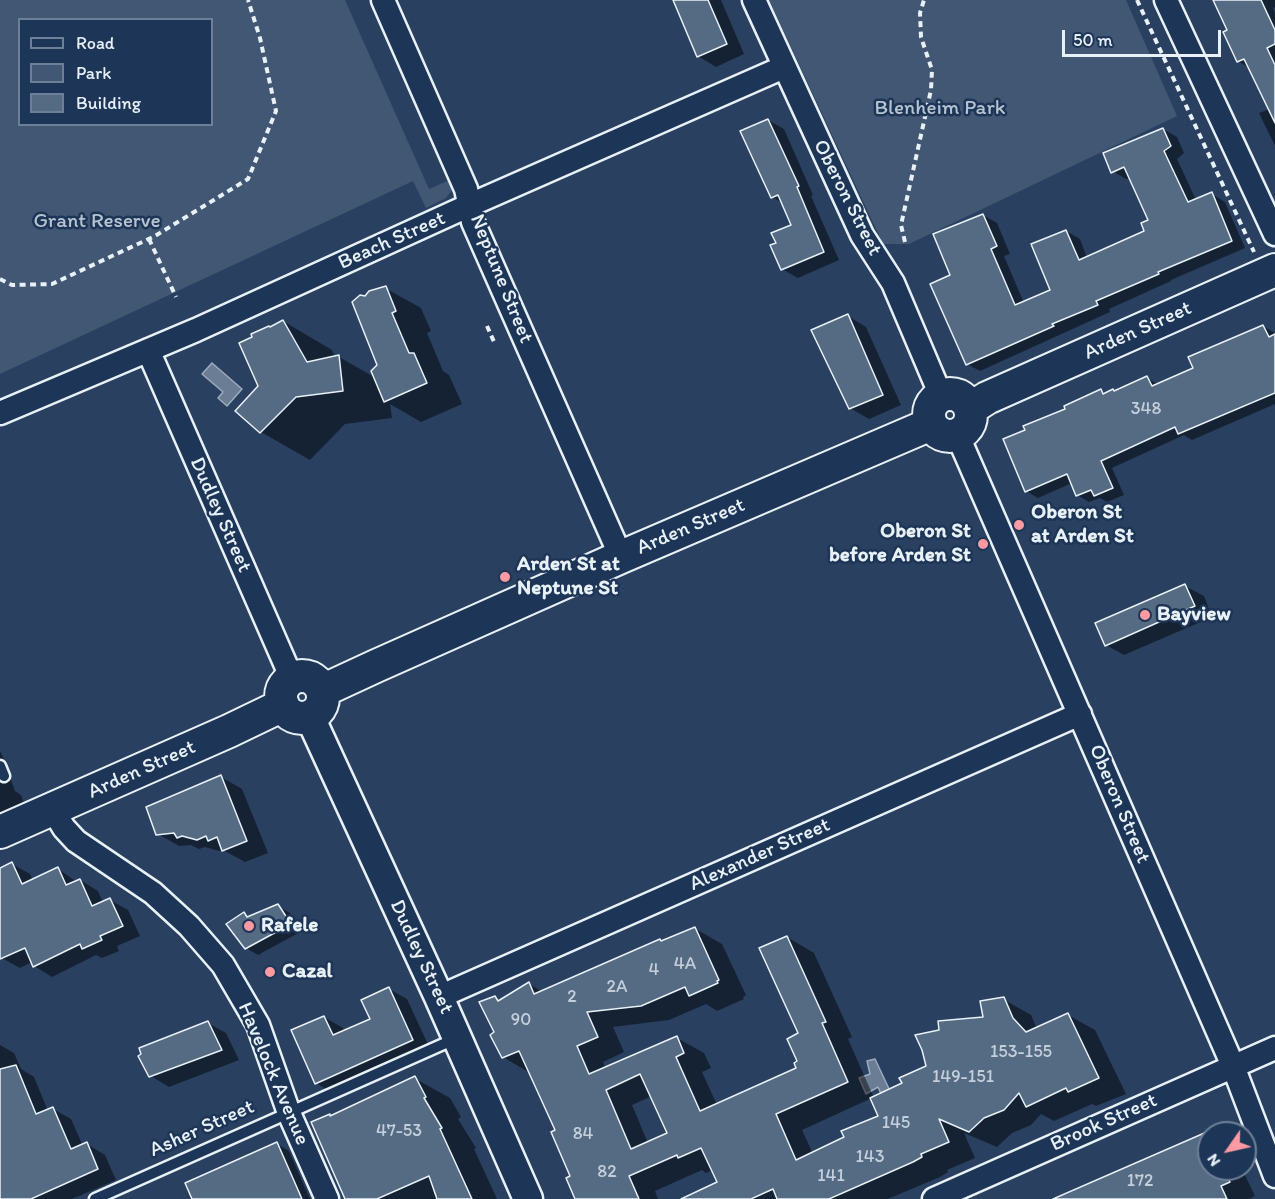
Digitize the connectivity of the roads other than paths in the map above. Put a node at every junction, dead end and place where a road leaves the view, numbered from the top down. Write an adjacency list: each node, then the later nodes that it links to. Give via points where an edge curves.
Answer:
1 (383, 0): 5 (street, Neptune Street)
2 (754, 0): 4 (street, Oberon Street)
3 (1166, 0): 6 (street)
4 (784, 67): 5 (street, Beach Street); 10 (street, Oberon Street, via 862,235 892,283)
5 (470, 205): 8 (street, Beach Street); 11 (street, Neptune Street, via 473,222)
6 (1275, 234)
7 (1275, 270): 10 (main road, Arden Street)
8 (148, 351): 9 (street, Beach Street); 12 (street, Dudley Street)
9 (0, 412)
10 (950, 416): 11 (main road, Arden Street); 13 (street, Oberon Street)
11 (621, 557): 12 (main road, Arden Street)
12 (302, 698): 14 (main road, Arden Street); 16 (street, Dudley Street)
13 (1080, 714): 16 (street, Alexander Street); 19 (street, Oberon Street)
14 (53, 810): 15 (main road, Arden Street); 20 (street, Havelock Avenue, via 76,841 153,893 223,965 258,1025)
15 (0, 832)
16 (439, 997): 17 (street, Dudley Street)
17 (458, 1038): 20 (lane, Asher Street); 24 (street, Dudley Street)
18 (1275, 1048): 19 (street, Brook Street)
19 (1233, 1066): 21 (street, Oberon Street); 25 (street, Brook Street)
20 (289, 1113): 22 (lane, Asher Street); 23 (street, Havelock Avenue)
21 (1275, 1176)
22 (95, 1199)
23 (327, 1199)
24 (528, 1199)
25 (934, 1199)

